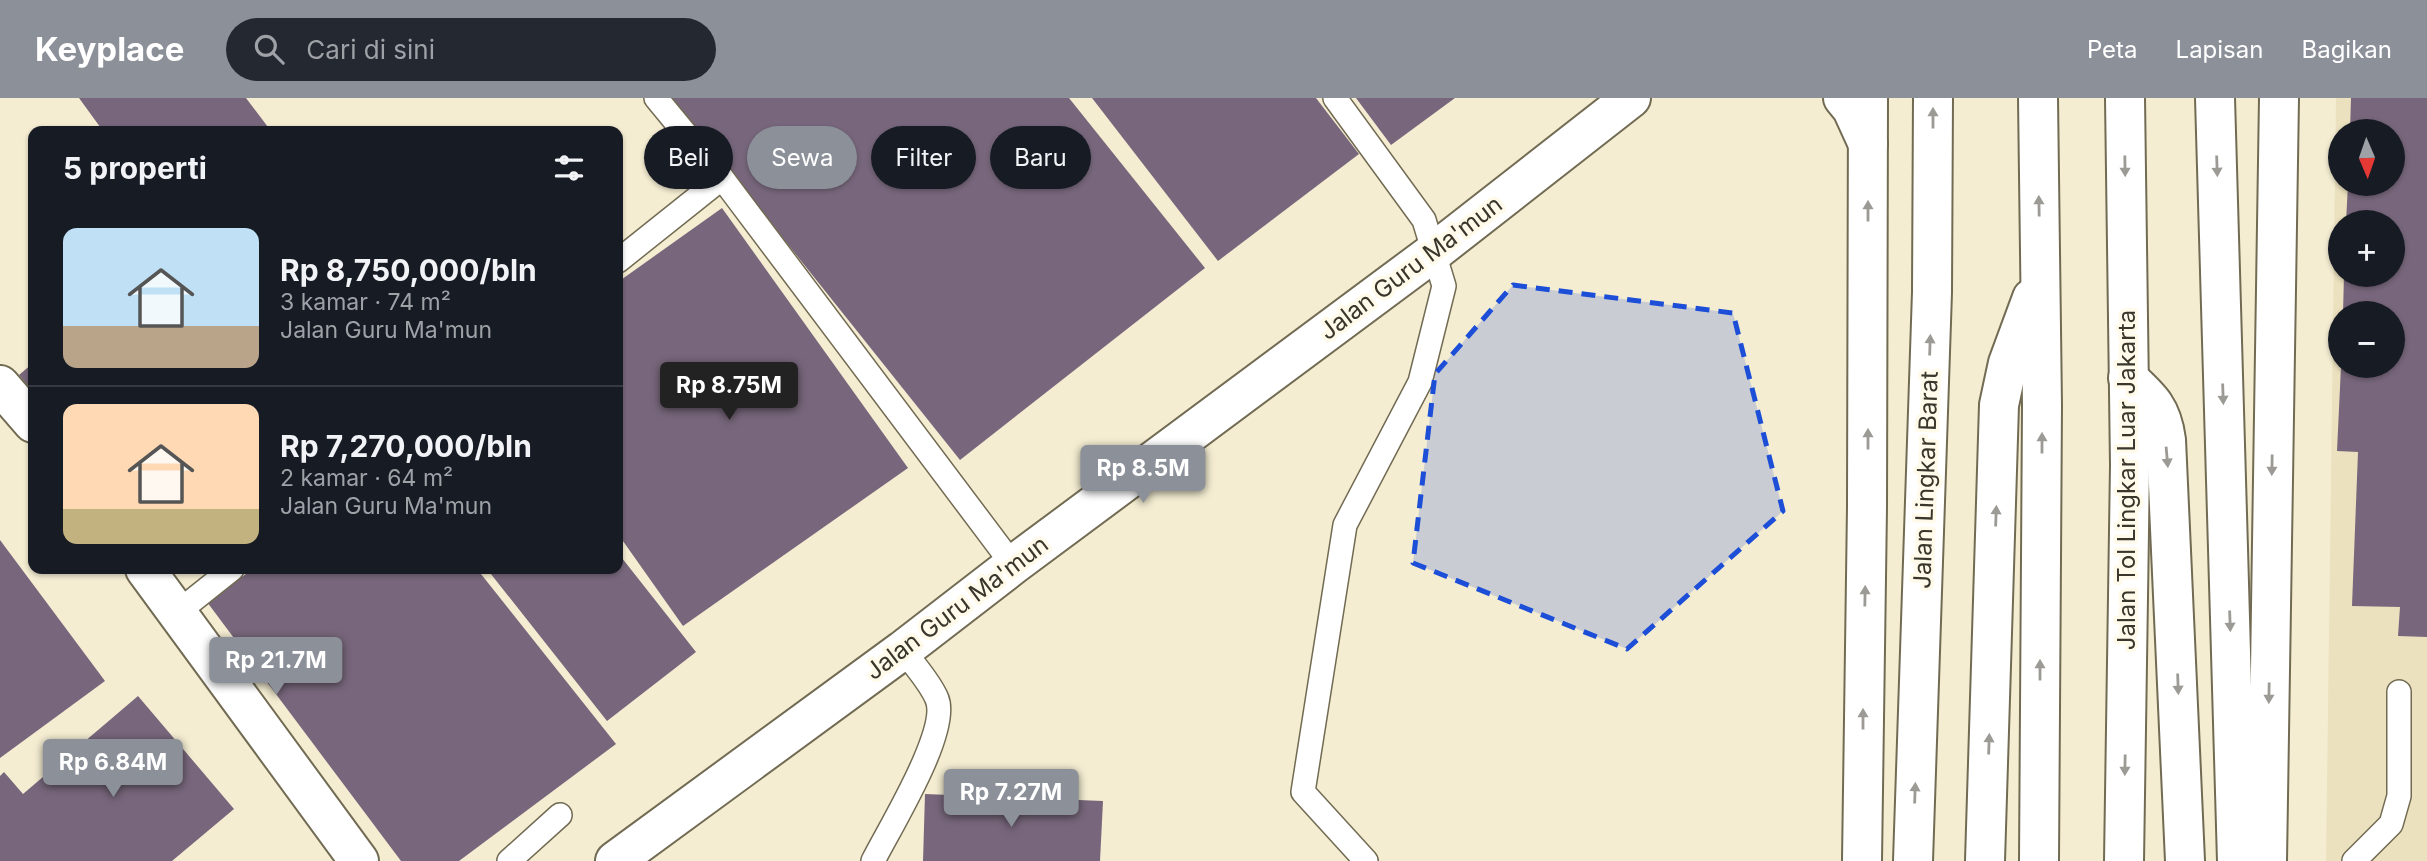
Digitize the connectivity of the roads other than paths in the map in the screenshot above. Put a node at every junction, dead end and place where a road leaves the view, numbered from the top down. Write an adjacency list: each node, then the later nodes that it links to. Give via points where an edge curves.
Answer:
1 (656, 98): 11 (lane)
2 (1335, 98): 15 (lane, via 1424,220)
3 (1631, 98): 15 (main road, Jalan Guru Ma'mun)
4 (1843, 98): 12 (main road, via 1853,109)
5 (1868, 98): 12 (main road)
6 (1933, 98): 34 (main road, Jalan Lingkar Barat, one-way to 6, via 1932,292)
7 (2038, 98): 17 (main road, one-way to 7)
8 (2125, 98): 18 (main road, Jalan Tol Lingkar Luar Jakarta, one-way to 18)
9 (2215, 98): 39 (main road, one-way to 39)
10 (2279, 98): 40 (main road, one-way to 40)
11 (679, 126)
12 (1868, 144): 33 (main road, one-way to 12)
13 (708, 189): 16 (lane)
14 (730, 189): 21 (lane)
15 (1434, 252): 21 (main road, Jalan Guru Ma'mun); 32 (lane, via 1444,286 1420,382 1345,525 1303,792)
16 (623, 257)
17 (2040, 274): 35 (main road, one-way to 17, via 1999,405 2008,363); 36 (main road, one-way to 17)
18 (2128, 378): 37 (main road, Jalan Tol Lingkar Luar Jakarta, one-way to 37); 38 (main road, one-way to 38, via 2163,418 2166,440)
19 (0, 385): 20 (main road)
20 (28, 418)
21 (1013, 565): 25 (main road, Jalan Guru Ma'mun)
22 (149, 574): 24 (main road)
23 (226, 574): 24 (lane)
24 (178, 612): 28 (main road)
25 (903, 650): 30 (main road, Jalan Guru Ma'mun); 31 (lane, via 938,700 938,727)
26 (2399, 692): 41 (lane, via 2399,796 2391,824)
27 (560, 815): 29 (lane)
28 (359, 861)
29 (509, 861)
30 (615, 861)
31 (873, 861)
32 (1366, 861)
33 (1862, 861)
34 (1913, 861)
35 (1985, 861)
36 (2039, 861)
37 (2124, 861)
38 (2185, 861)
39 (2237, 861)
40 (2267, 861)
41 (2354, 861)

